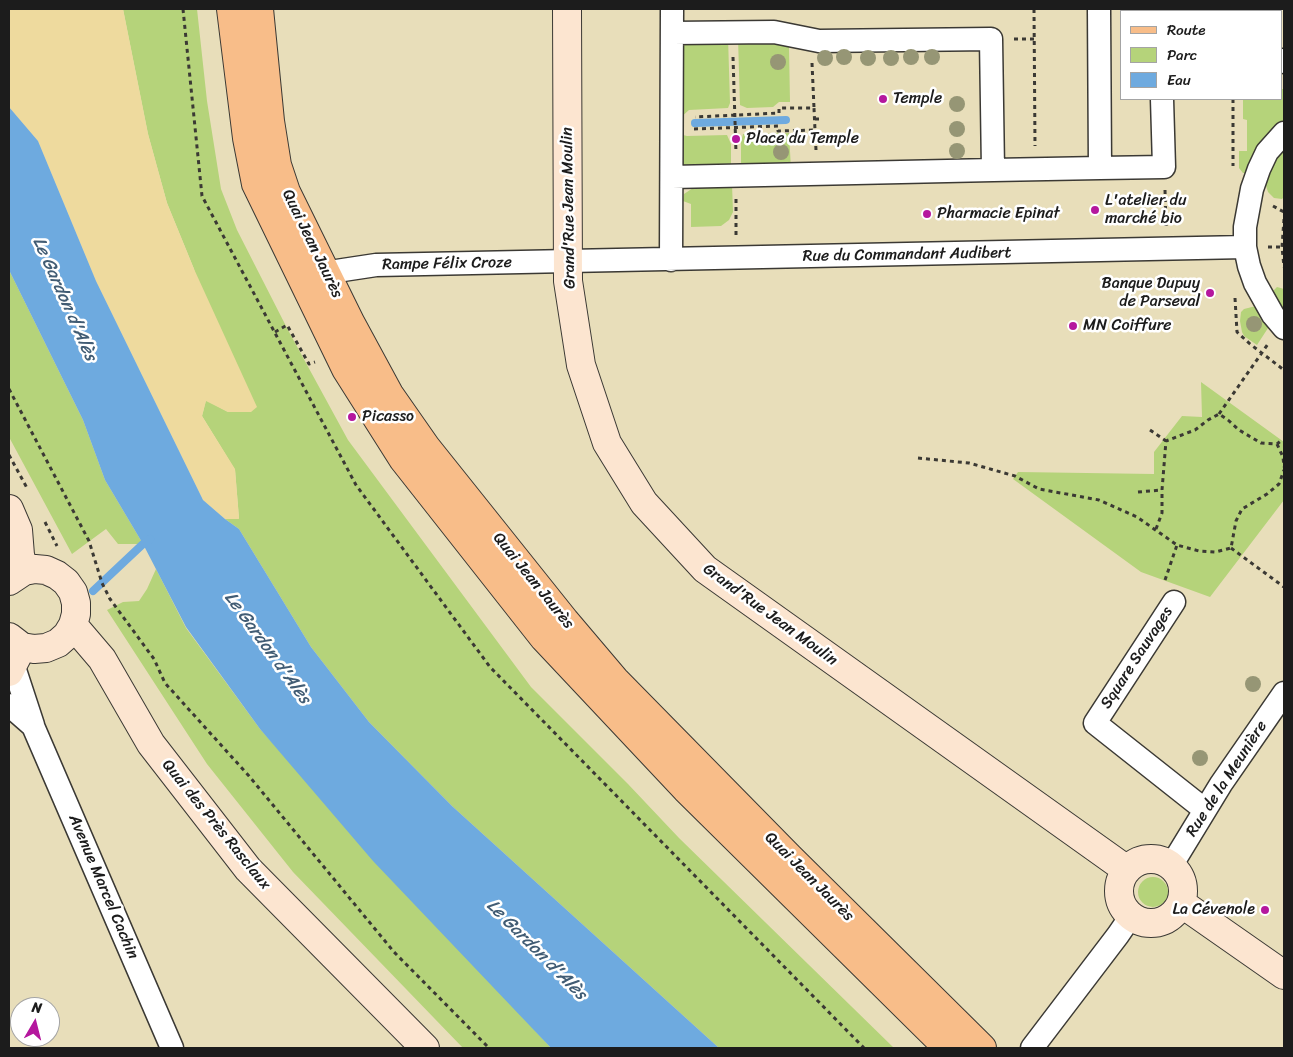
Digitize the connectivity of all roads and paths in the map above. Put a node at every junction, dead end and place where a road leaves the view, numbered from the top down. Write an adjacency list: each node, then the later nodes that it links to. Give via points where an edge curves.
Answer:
1 (232, 9): 31 (main road, Quai Jean Jaurès, via 247,138 256,184)
2 (259, 9): 31 (main road, Quai Jean Jaurès, via 277,165)
3 (567, 9): 29 (street, Grand'Rue Jean Moulin)
4 (672, 9): 8 (street)
5 (1034, 9): 20 (path)
6 (1099, 9): 19 (street)
7 (733, 32): 8 (street); 9 (street, via 774,32); 12 (path)
8 (673, 33): 15 (street)
9 (811, 39): 11 (path); 21 (street, via 991,39)
10 (1162, 100): 18 (street)
11 (814, 108): 12 (path, via 779,108 779,113); 13 (path)
12 (735, 116): 15 (path, via 693,118); 16 (path)
13 (815, 119): 14 (path); 16 (path, via 816,130 778,131 778,126)
14 (821, 119)
15 (680, 124): 16 (path, via 694,129); 23 (street)
16 (735, 127): 22 (path)
17 (1284, 133): 26 (street, via 1268,152 1252,189)
18 (1164, 167): 19 (street); 27 (path)
19 (1100, 168): 20 (street)
20 (1035, 169): 21 (street)
21 (993, 170): 22 (street)
22 (736, 176): 23 (street); 25 (path, via 736,236)
23 (672, 177): 28 (street)
24 (1284, 219): 30 (path)
25 (727, 236)
26 (1245, 247): 27 (street, Rue du Commandant Audibert); 32 (street, via 1255,283 1273,316)
27 (1167, 249): 28 (street, Rue du Commandant Audibert)
28 (671, 260): 29 (street, Rue du Commandant Audibert)
29 (568, 262): 31 (street, Rampe Félix Croze, via 376,265); 65 (street, Grand'Rue Jean Moulin, via 581,365 608,443 650,510 705,569)
30 (1284, 267)
31 (314, 275): 72 (main road, Quai Jean Jaurès, via 346,369 403,459 544,638 686,789); 73 (main road, Quai Jean Jaurès, via 352,326 394,402 432,454 615,680)
32 (1284, 328)
33 (274, 332): 35 (path, via 287,325)
34 (1262, 353): 37 (path)
35 (310, 364)
36 (9, 389): 71 (path, via 89,541 110,599 154,659 165,683 249,776 394,952)
37 (1219, 414): 40 (path, via 1195,430); 41 (path, via 1261,443)
38 (1150, 430): 40 (path)
39 (1282, 440): 41 (path)
40 (1166, 441): 46 (path)
41 (1277, 444): 44 (path)
42 (9, 454): 45 (path)
43 (918, 458): 50 (path, via 970,463 1015,476 1039,490 1099,500)
44 (1284, 468): 52 (path, via 1279,484 1242,510 1236,521)
45 (27, 490)
46 (1162, 490): 47 (path); 50 (path, via 1162,513)
47 (1138, 492)
48 (9, 509): 54 (street, via 18,530 20,555)
49 (41, 516): 53 (path)
50 (1156, 529): 51 (path)
51 (1177, 545): 52 (path, via 1215,552); 55 (path)
52 (1231, 548): 56 (path)
53 (60, 551)
54 (16, 576): 58 (street, via 35,569 46,570 66,582 76,603)
55 (1165, 581)
56 (1284, 587)
57 (1174, 602): 63 (street, Square Sauvages, via 1094,723)
58 (73, 625): 59 (street, via 58,643); 70 (street, Quai des Près Rasclaux, via 102,659 151,744 248,870)
59 (13, 655): 62 (street, Avenue Marcel Cachin)
60 (1284, 693): 63 (street, Rue de la Meunière)
61 (9, 705): 62 (street, Avenue Marcel Cachin)
62 (33, 726): 69 (street, Avenue Marcel Cachin)
63 (1205, 810): 64 (street, Rue de la Meunière)
64 (1171, 866): 65 (street, via 1162,861 1144,860); 66 (street, via 1183,883)
65 (1127, 870): 67 (street, via 1119,889 1122,903)
66 (1181, 903): 67 (street, via 1176,912 1159,922 1139,921); 68 (street)
67 (1130, 916): 74 (street)
68 (1284, 974)
69 (172, 1048)
70 (425, 1048)
71 (489, 1048)
72 (948, 1048)
73 (982, 1048)
74 (1032, 1048)

